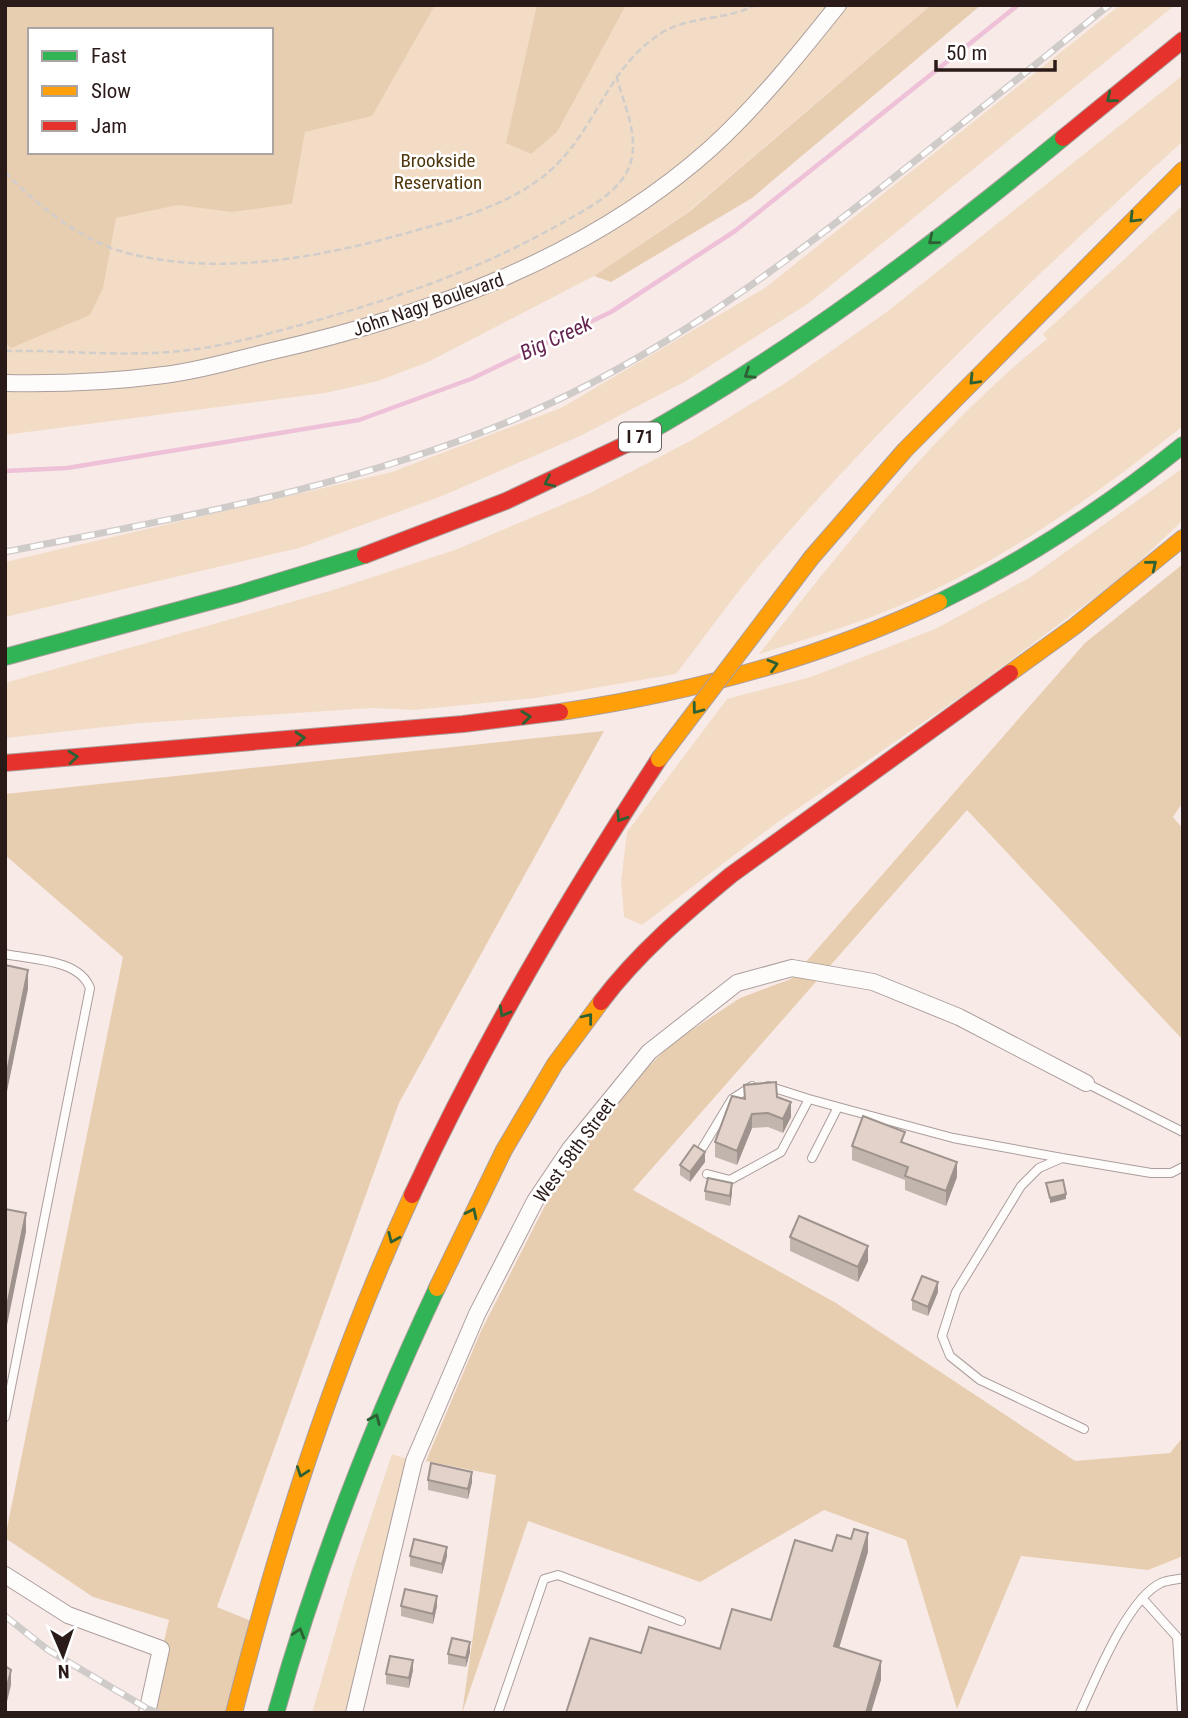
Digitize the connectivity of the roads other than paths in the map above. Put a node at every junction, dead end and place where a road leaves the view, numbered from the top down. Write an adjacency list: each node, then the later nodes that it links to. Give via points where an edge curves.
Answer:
1 (838, 5): 4 (street, John Nagy Boulevard, via 802,51 711,148 646,199 493,284 393,320 166,375)
2 (1183, 40): 7 (highway, I 71, one-way to 7, via 816,329 634,441 537,488 378,551)
3 (1183, 170): 28 (highway, one-way to 28, bridge, via 905,450 812,557 659,760 530,965 424,1168 326,1402 267,1583)
4 (5, 383)
5 (1183, 445): 8 (highway, one-way to 5, via 516,718 608,704 747,673 873,632 983,581 1088,518)
6 (1183, 538): 26 (highway, one-way to 6, via 349,1480 421,1315 525,1110 617,981 654,941 731,875 1075,626)
7 (5, 657)
8 (5, 763)
9 (5, 954): 19 (lane, via 74,968 86,976 90,988)
10 (1086, 1083): 13 (lane); 29 (street, West 58th Street, via 959,1017 873,982 792,968 737,983 649,1052 570,1149 535,1201 477,1314 414,1461)
11 (809, 1099): 12 (lane); 14 (lane, via 765,1086 748,1087 718,1117); 18 (lane, via 781,1152 730,1180)
12 (838, 1107): 15 (lane); 16 (lane, via 953,1138)
13 (1183, 1132)
14 (702, 1147)
15 (811, 1158)
16 (1062, 1158): 17 (lane, via 1151,1173 1171,1173); 20 (lane, via 1039,1168 1021,1186 956,1292 942,1336 950,1356 980,1380)
17 (1183, 1167)
18 (707, 1174)
19 (5, 1417)
20 (1084, 1429)
21 (5, 1575): 27 (street, via 68,1615 161,1649)
22 (1183, 1578): 23 (lane, via 1161,1583)
23 (1142, 1598): 25 (lane); 31 (lane, via 1110,1647)
24 (681, 1621): 30 (lane, via 558,1574 544,1580)
25 (1180, 1636): 32 (lane)
26 (278, 1706)
27 (147, 1713)
28 (234, 1713)
29 (354, 1713)
30 (498, 1713)
31 (1080, 1713)
32 (1182, 1713)

